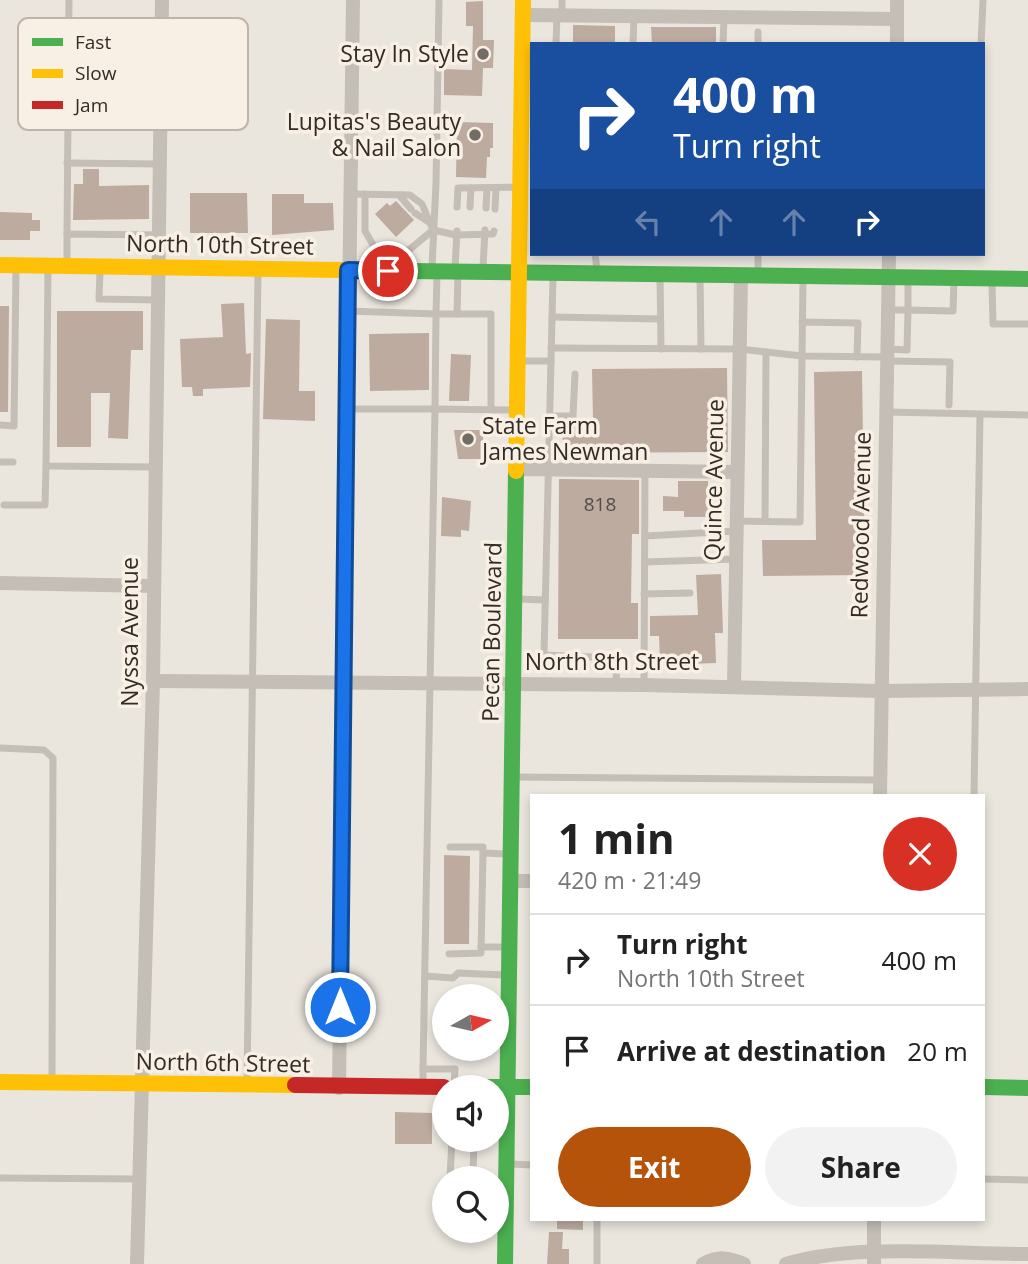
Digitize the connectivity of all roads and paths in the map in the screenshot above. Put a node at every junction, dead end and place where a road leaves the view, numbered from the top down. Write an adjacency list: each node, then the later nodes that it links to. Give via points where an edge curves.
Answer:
1 (69, 0): 11 (lane)
2 (162, 0): 12 (street, Nyssa Avenue)
3 (352, 0): 29 (street)
4 (439, 0): 37 (lane)
5 (897, 0): 13 (street)
6 (983, 0): 20 (lane)
7 (523, 7): 8 (street); 21 (main road, Pecan Boulevard)
8 (560, 10): 9 (street); 15 (lane)
9 (634, 16): 10 (street); 16 (lane)
10 (724, 17): 13 (street); 17 (lane)
11 (69, 18)
12 (162, 18)
13 (897, 19): 19 (street)
14 (758, 32): 18 (lane)
15 (556, 42)
16 (633, 42)
17 (723, 42)
18 (758, 42)
19 (897, 42)
20 (981, 42)
21 (527, 92): 26 (main road, Pecan Boulevard)
22 (67, 130): 24 (lane)
23 (160, 130): 25 (street, Nyssa Avenue)
24 (67, 163): 25 (lane); 39 (lane)
25 (160, 164): 40 (street, Nyssa Avenue)
26 (520, 187): 28 (lane); 36 (main road, Pecan Boulevard)
27 (471, 188): 28 (lane); 32 (lane); 33 (lane, via 458,188)
28 (491, 188): 34 (lane)
29 (349, 194): 30 (lane); 42 (street)
30 (365, 194): 31 (lane); 41 (lane)
31 (399, 195): 35 (lane); 35 (lane, via 410,195 422,204)
32 (470, 207)
33 (457, 208)
34 (490, 209)
35 (429, 222): 37 (lane)
36 (525, 227): 58 (main road, Pecan Boulevard)
37 (433, 230): 38 (lane); 43 (lane, via 409,250); 55 (lane)
38 (456, 232): 56 (lane); 57 (lane, via 488,232)
39 (67, 234): 40 (lane); 49 (lane)
40 (159, 235): 51 (street, Nyssa Avenue)
41 (369, 238): 42 (lane); 43 (lane, via 376,250)
42 (349, 239): 53 (street)
43 (388, 250): 54 (lane)
44 (595, 256): 60 (lane)
45 (757, 256): 63 (lane)
46 (889, 256): 65 (street, Redwood Avenue)
47 (8, 265): 48 (main road, North 10th Street); 100 (lane, via 15,426)
48 (48, 266): 49 (main road, North 10th Street); 103 (lane)
49 (67, 266): 50 (main road, North 10th Street)
50 (100, 267): 51 (main road, North 10th Street); 70 (lane, via 99,299)
51 (159, 267): 52 (main road, North 10th Street); 70 (street, Nyssa Avenue)
52 (258, 269): 53 (main road, North 10th Street); 122 (lane)
53 (348, 270): 54 (main road, North 10th Street); 73 (street)
54 (388, 271): 55 (main road, North 10th Street)
55 (434, 271): 56 (main road, North 10th Street); 74 (lane)
56 (457, 272): 57 (main road, North 10th Street); 75 (lane)
57 (483, 272): 58 (main road, North 10th Street)
58 (518, 272): 59 (main road, North 10th Street); 88 (main road, Pecan Boulevard)
59 (553, 273): 60 (main road, North 10th Street); 76 (lane)
60 (598, 274): 61 (main road, North 10th Street)
61 (660, 274): 62 (main road, North 10th Street); 77 (lane)
62 (700, 275): 63 (main road, North 10th Street); 82 (lane)
63 (749, 276): 64 (main road, North 10th Street); 83 (street, Quince Avenue)
64 (803, 276): 65 (main road, North 10th Street); 78 (lane)
65 (888, 278): 66 (main road, North 10th Street); 71 (street, Redwood Avenue)
66 (908, 278): 67 (main road, North 10th Street); 72 (lane)
67 (954, 278): 68 (main road, North 10th Street); 72 (lane, via 953,311)
68 (992, 279): 69 (main road, North 10th Street); 79 (lane, via 993,324)
69 (1028, 279)
70 (158, 300): 104 (street, Nyssa Avenue)
71 (887, 310): 72 (lane); 85 (street, Redwood Avenue)
72 (908, 310): 85 (lane, via 907,350)
73 (348, 311): 74 (lane); 92 (street)
74 (436, 314): 75 (lane); 93 (lane)
75 (457, 314): 94 (lane, via 491,314)
76 (552, 317): 77 (lane); 80 (lane)
77 (660, 319): 81 (lane)
78 (802, 322): 86 (lane); 87 (lane, via 858,323)
79 (1028, 324)
80 (551, 348): 81 (lane); 89 (lane)
81 (661, 349): 82 (lane)
82 (701, 349): 83 (lane)
83 (740, 349): 84 (lane); 108 (street, Quince Avenue)
84 (766, 352): 86 (lane); 110 (lane)
85 (886, 355): 87 (lane); 91 (lane, via 950,362); 96 (street, Redwood Avenue)
86 (802, 356): 87 (lane); 110 (lane, via 800,522)
87 (857, 357)
88 (517, 360): 89 (lane); 95 (main road, Pecan Boulevard)
89 (551, 361): 99 (lane)
90 (575, 374): 99 (lane, via 573,416)
91 (949, 405)
92 (346, 409): 93 (lane); 123 (street)
93 (435, 410): 94 (lane); 124 (lane)
94 (491, 410): 95 (lane)
95 (517, 410): 105 (main road, Pecan Boulevard)
96 (885, 412): 97 (lane); 131 (street, Redwood Avenue)
97 (980, 414): 98 (lane); 130 (lane)
98 (1028, 415)
99 (550, 416): 106 (lane)
100 (0, 425)
101 (0, 462): 102 (lane)
102 (13, 462)
103 (46, 466): 104 (lane); 109 (lane, via 45,505)
104 (155, 467): 116 (street, Nyssa Avenue)
105 (516, 469): 106 (street); 119 (main road, Pecan Boulevard)
106 (548, 470): 107 (street); 120 (lane)
107 (645, 471): 108 (street); 112 (lane)
108 (737, 472): 111 (street, Quince Avenue)
109 (4, 505)
110 (765, 521): 111 (lane)
111 (736, 526): 112 (lane); 113 (street, Quince Avenue)
112 (645, 536): 114 (lane)
113 (736, 559): 114 (lane); 128 (street, Quince Avenue)
114 (645, 562): 118 (lane)
115 (0, 583): 116 (street)
116 (153, 586): 121 (street, Nyssa Avenue)
117 (690, 593): 118 (lane)
118 (645, 594): 127 (lane)
119 (515, 599): 120 (lane); 125 (main road, Pecan Boulevard)
120 (545, 600): 126 (lane, via 544,654 615,658)
121 (153, 681): 122 (street, North 8th Street); 152 (street, Nyssa Avenue)
122 (253, 682): 123 (street, North 8th Street); 153 (lane)
123 (342, 683): 124 (street, North 8th Street); 160 (street)
124 (431, 684): 125 (street, North 8th Street); 145 (lane)
125 (514, 684): 126 (street, North 8th Street); 133 (main road, Pecan Boulevard)
126 (617, 685): 127 (street, North 8th Street)
127 (644, 685): 128 (street, North 8th Street)
128 (734, 686): 131 (street, North 8th Street)
129 (1028, 689): 130 (street, North 8th Street)
130 (975, 690): 131 (street, North 8th Street); 136 (lane)
131 (881, 691): 134 (street, Redwood Avenue)
132 (0, 748): 151 (lane, via 44,750 52,758)
133 (513, 777): 134 (lane); 139 (main road, Pecan Boulevard)
134 (880, 780): 135 (street, Redwood Avenue)
135 (880, 794)
136 (974, 794)
137 (450, 847): 138 (lane, via 483,848)
138 (483, 853): 139 (lane); 142 (lane)
139 (512, 854): 140 (main road, Pecan Boulevard)
140 (512, 881): 141 (street); 143 (main road, Pecan Boulevard)
141 (530, 881)
142 (481, 947): 143 (lane); 144 (lane, via 481,953)
143 (510, 947): 146 (main road, Pecan Boulevard)
144 (449, 954)
145 (425, 976): 146 (lane); 147 (lane)
146 (509, 976): 149 (main road, Pecan Boulevard)
147 (423, 1069): 148 (lane, via 454,1069); 154 (lane)
148 (454, 1075)
149 (507, 1075)
150 (0, 1082): 151 (main road, North 6th Street)
151 (52, 1083): 152 (main road, North 6th Street)
152 (144, 1085): 153 (main road, North 6th Street); 165 (street, Nyssa Avenue)
153 (247, 1087): 160 (main road, North 6th Street)
154 (423, 1087): 155 (main road, North 6th Street); 160 (main road, North 6th Street)
155 (432, 1087)
156 (509, 1087): 157 (main road)
157 (530, 1087)
158 (985, 1087): 159 (main road)
159 (1028, 1087)
160 (339, 1088)
161 (506, 1152): 162 (main road, Pecan Boulevard)
162 (506, 1164): 163 (lane)
163 (530, 1165)
164 (0, 1178): 165 (lane)
165 (140, 1179): 173 (street, Nyssa Avenue)
166 (985, 1179): 167 (lane)
167 (1028, 1180)
168 (597, 1221): 175 (lane)
169 (874, 1221): 172 (street)
170 (504, 1243): 174 (main road, Pecan Boulevard)
171 (1028, 1254): 172 (street)
172 (874, 1259): 178 (street, via 813,1256)
173 (137, 1264)
174 (505, 1264)
175 (597, 1264)
176 (703, 1264): 177 (street, via 730,1258)
177 (744, 1264)
178 (786, 1264)

